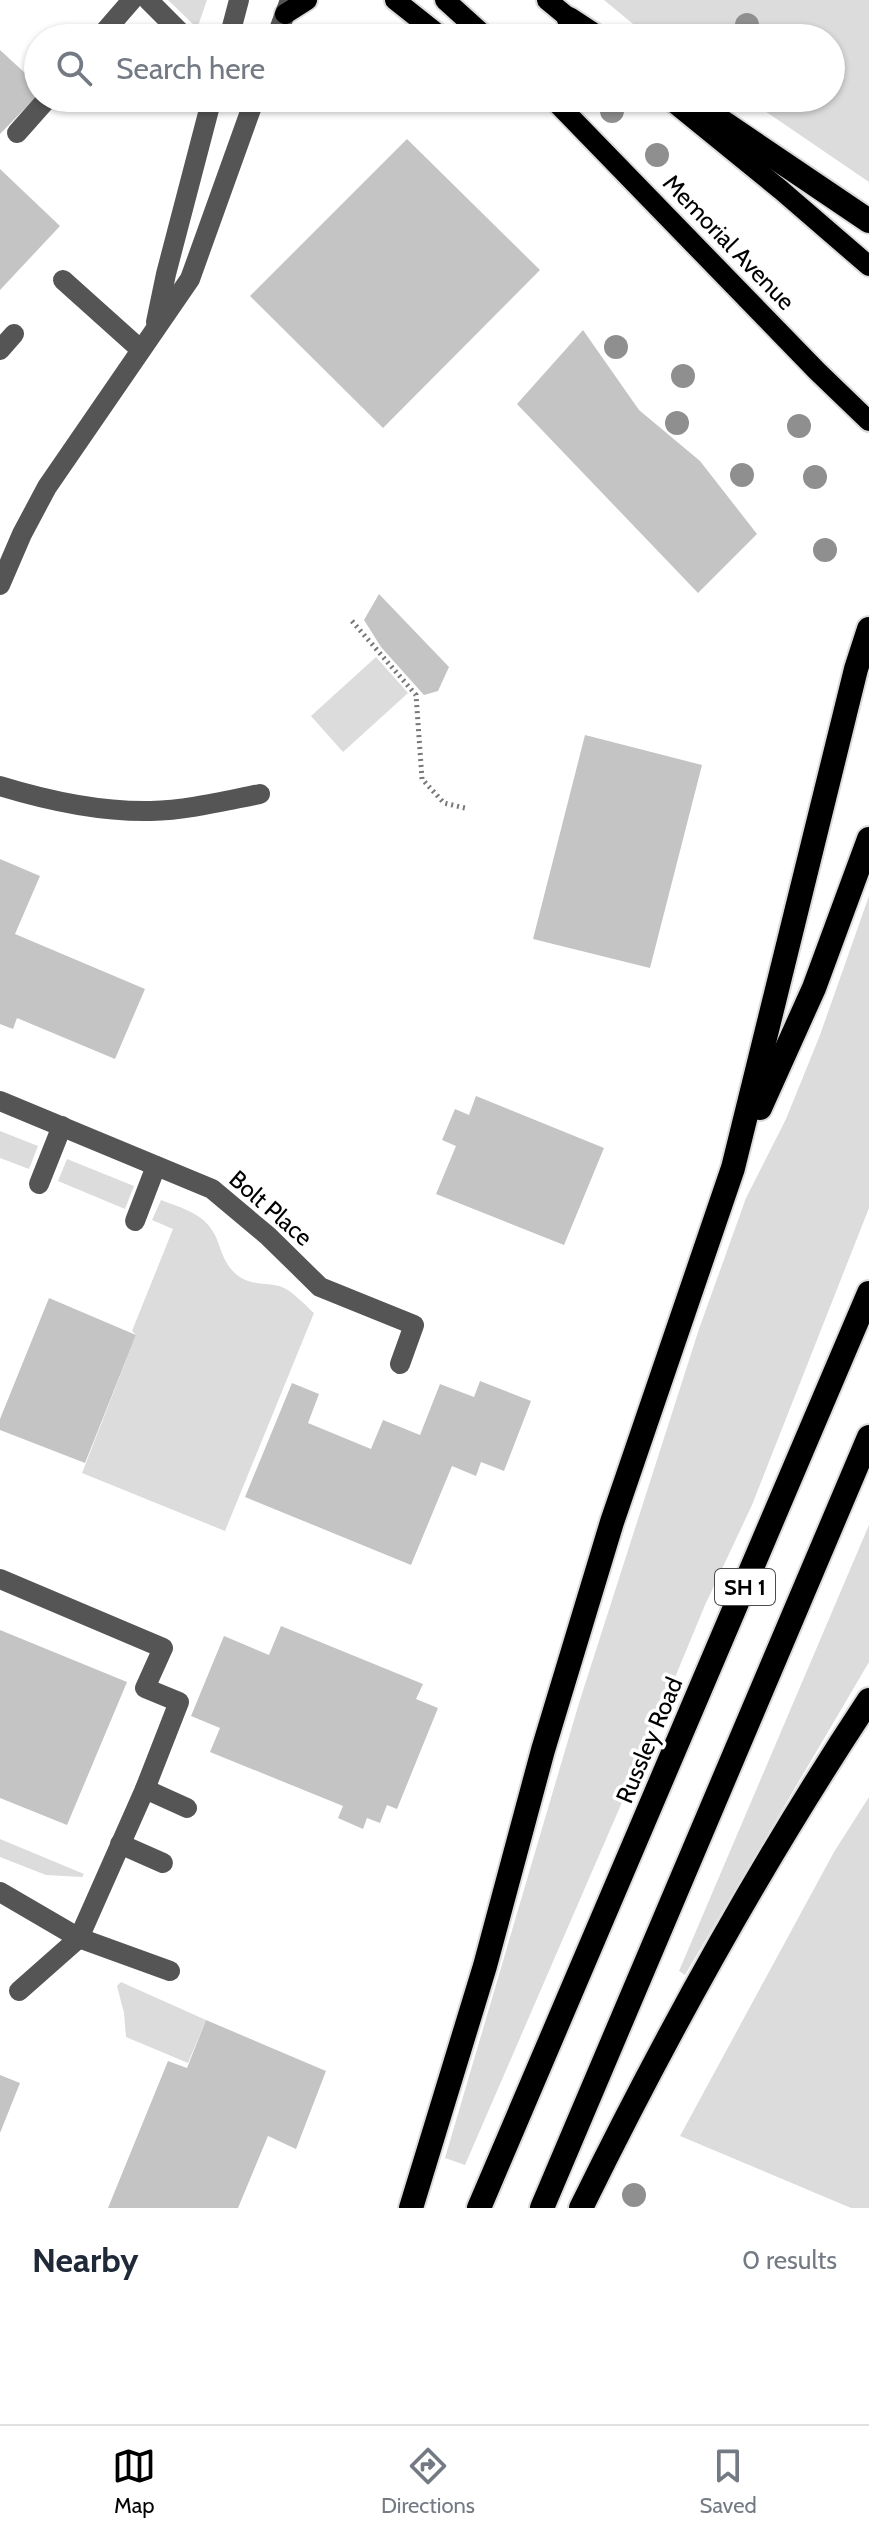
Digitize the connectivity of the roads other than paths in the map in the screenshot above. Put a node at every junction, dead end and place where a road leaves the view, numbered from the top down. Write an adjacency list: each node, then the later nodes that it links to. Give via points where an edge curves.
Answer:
1 (132, 0): 10 (street)
2 (148, 0): 11 (street)
3 (239, 0): 12 (street)
4 (307, 0): 8 (main road)
5 (395, 0): 13 (main road)
6 (445, 0): 14 (main road)
7 (547, 0): 9 (main road)
8 (287, 7)
9 (569, 19): 15 (highway)
10 (111, 24)
11 (172, 24)
12 (233, 24)
13 (425, 24)
14 (472, 24)
15 (576, 24)
16 (36, 112): 22 (street)
17 (208, 112): 26 (street)
18 (250, 112): 26 (street, via 190,279)
19 (564, 112): 30 (main road, Memorial Avenue)
20 (685, 112): 24 (main road)
21 (708, 112): 23 (highway)
22 (17, 133)
23 (869, 221)
24 (869, 266)
25 (63, 280): 29 (street)
26 (156, 326): 29 (street)
27 (14, 334): 28 (street)
28 (0, 350)
29 (141, 350): 31 (street, via 47,487)
30 (869, 421)
31 (0, 585)
32 (869, 629): 39 (highway)
33 (0, 786): 34 (street, via 68,804 127,811 190,807)
34 (260, 794)
35 (869, 839): 39 (highway, via 814,988)
36 (0, 1101): 37 (street, Bolt Place)
37 (62, 1126): 38 (street, Bolt Place); 40 (street)
38 (156, 1166): 41 (street); 43 (street, Bolt Place, via 212,1189 320,1287 414,1325)
39 (733, 1168): 55 (highway, via 612,1522)
40 (39, 1184)
41 (135, 1221)
42 (869, 1293): 56 (highway, Russley Road / SH 1)
43 (400, 1364)
44 (869, 1437): 57 (highway, SH 1)
45 (0, 1579): 47 (street, via 163,1648 145,1688 179,1702)
46 (869, 1700): 58 (highway, via 711,1959)
47 (145, 1789): 48 (street); 49 (street)
48 (187, 1808)
49 (120, 1844): 50 (street); 52 (street)
50 (163, 1863)
51 (0, 1892): 52 (street)
52 (79, 1938): 53 (street); 54 (street)
53 (170, 1971)
54 (19, 1991)
55 (411, 2208)
56 (479, 2208)
57 (542, 2208)
58 (581, 2208)

